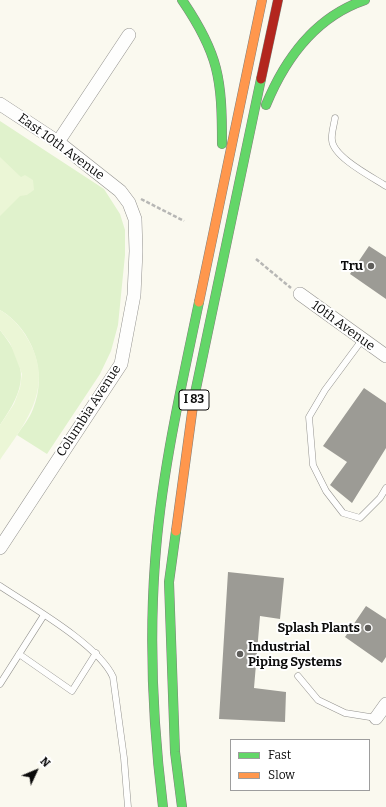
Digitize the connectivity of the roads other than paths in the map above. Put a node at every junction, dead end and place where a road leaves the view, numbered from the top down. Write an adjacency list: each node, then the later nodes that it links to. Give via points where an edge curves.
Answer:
1 (182, 0): 11 (highway, via 195,18 212,52 220,83)
2 (262, 0): 11 (highway, I 83)
3 (278, 0): 9 (highway, I 83)
4 (365, 0): 9 (highway, via 332,17 307,37 289,58 274,85)
5 (129, 35): 8 (street)
6 (0, 104): 8 (street, East 10th Avenue)
7 (335, 118): 10 (lane, via 331,140 335,150)
8 (58, 142): 12 (street, East 10th Avenue)
9 (246, 155): 28 (highway, I 83, via 193,405 169,582 175,752)
10 (386, 186)
11 (222, 190): 27 (highway, I 83, via 173,426 155,561 151,647 154,726)
12 (120, 191): 17 (street, Columbia Avenue, via 129,203 135,219 136,251 134,296 121,364)
13 (300, 294): 14 (street, 10th Avenue)
14 (362, 340): 15 (street, 10th Avenue); 16 (lane, via 325,390 309,417 313,465 326,491 344,513 360,518 380,498)
15 (386, 356)
16 (386, 488)
17 (0, 548)
18 (0, 586): 19 (lane)
19 (44, 615): 20 (lane); 21 (lane)
20 (96, 653): 21 (lane, via 72,691); 26 (lane, via 113,677)
21 (19, 654): 23 (lane)
22 (298, 676): 25 (lane, via 318,700 345,712)
23 (0, 684)
24 (386, 704): 25 (street)
25 (376, 718)
26 (128, 807)
27 (163, 807)
28 (182, 807)

